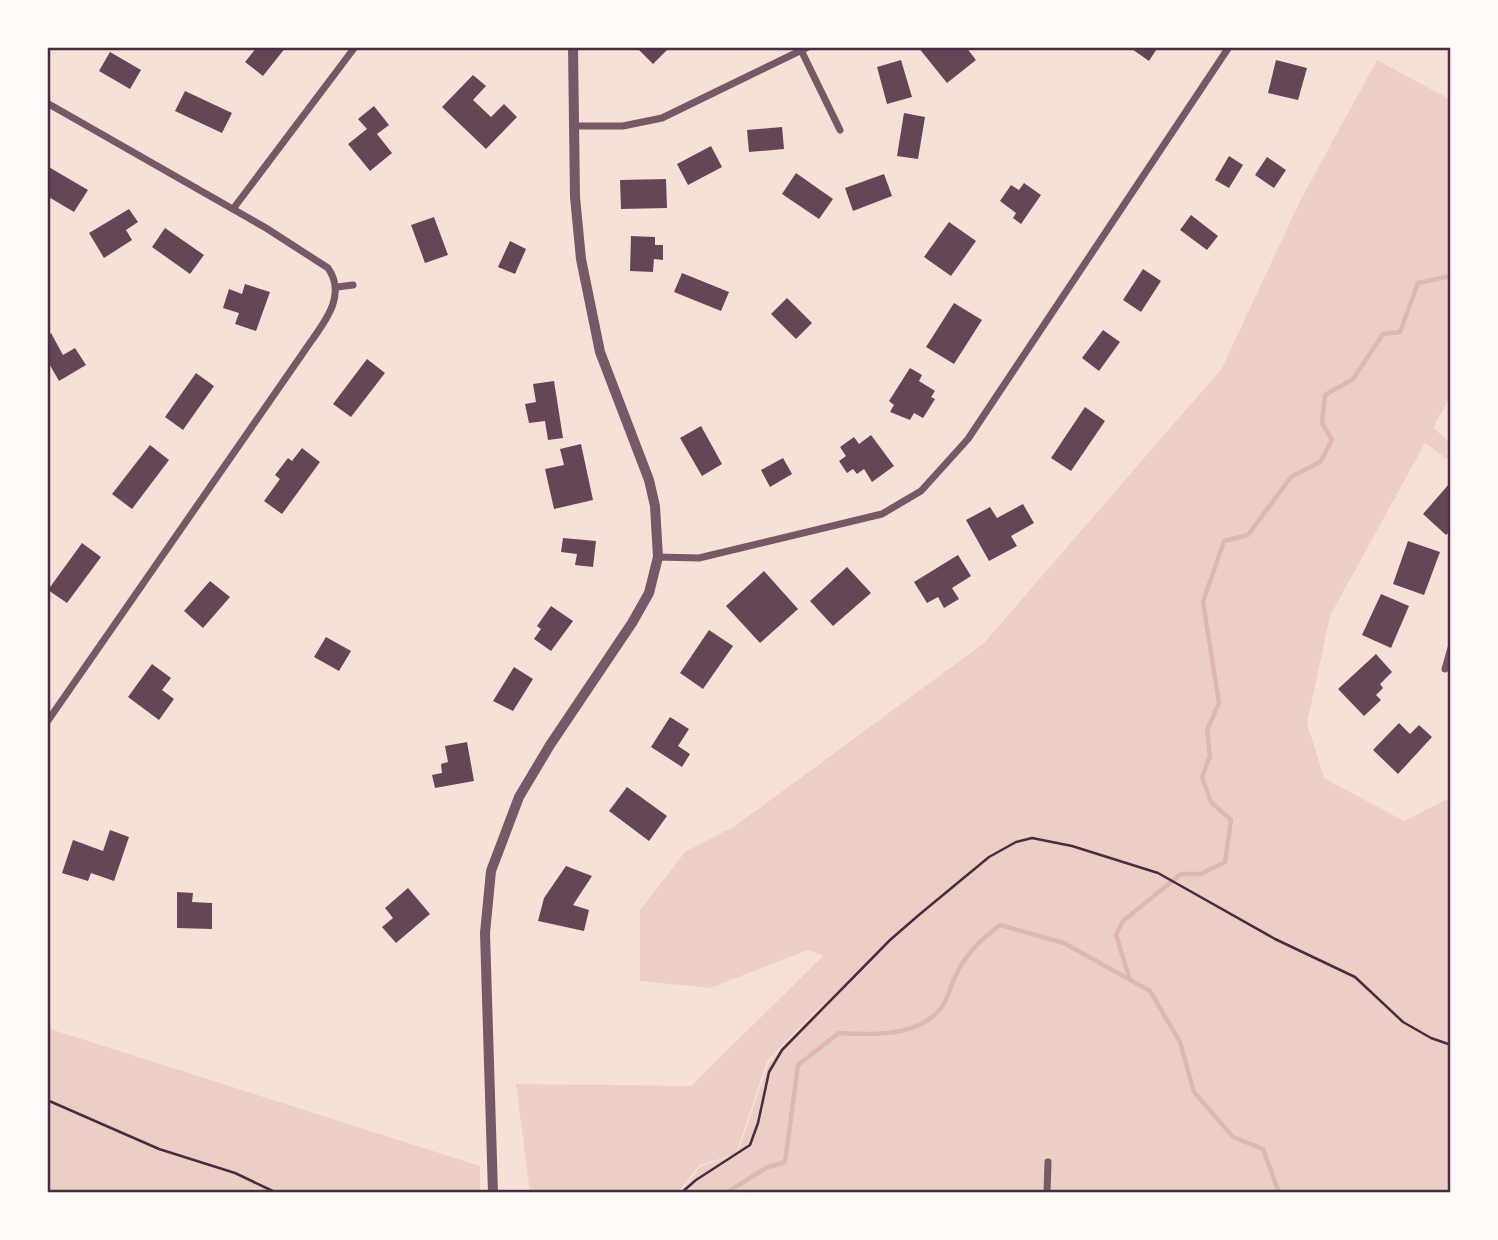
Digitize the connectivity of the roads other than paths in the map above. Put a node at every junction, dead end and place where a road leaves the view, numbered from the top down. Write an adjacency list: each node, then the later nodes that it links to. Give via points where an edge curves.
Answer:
1 (355, 47): 8 (street)
2 (573, 47): 6 (street)
3 (1229, 47): 11 (street, via 968,439 920,491 882,514 851,523 699,558)
4 (803, 48): 6 (street, via 662,118 622,126); 7 (street)
5 (47, 103): 8 (street)
6 (575, 126): 11 (street, via 580,259 600,352 649,480 657,516)
7 (840, 131)
8 (233, 209): 10 (street, via 328,268)
9 (353, 285): 10 (street)
10 (337, 286): 14 (street, via 326,319)
11 (658, 557): 16 (street, via 649,593 632,623 519,797 491,871 485,933)
12 (1451, 648): 13 (street)
13 (1445, 670)
14 (47, 722)
15 (1048, 1162): 17 (street)
16 (494, 1193)
17 (1046, 1193)

